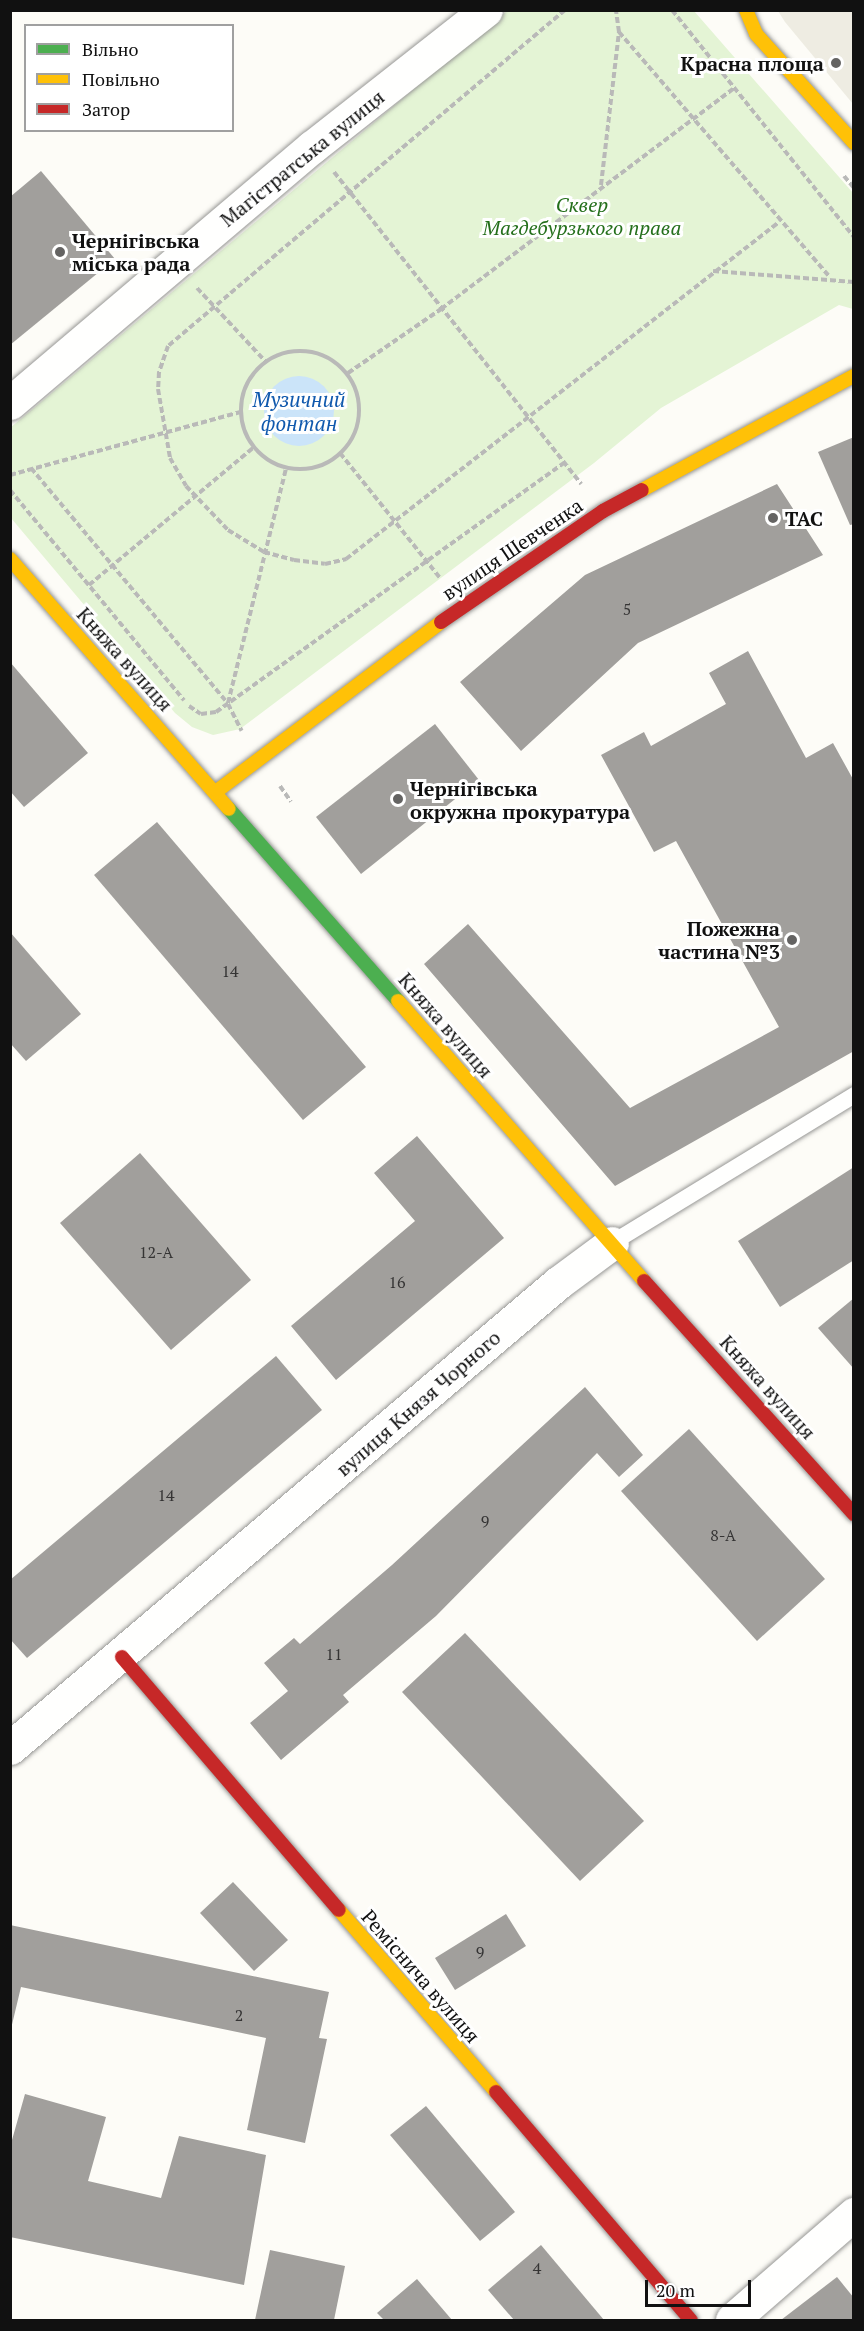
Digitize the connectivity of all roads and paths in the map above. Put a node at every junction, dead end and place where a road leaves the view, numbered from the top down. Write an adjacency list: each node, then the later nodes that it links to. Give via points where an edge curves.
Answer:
1 (486, 10): 22 (street, Магістратська вулиця, via 312,147)
2 (565, 10): 11 (path)
3 (616, 10): 6 (path)
4 (672, 10): 7 (path)
5 (746, 10): 9 (street, via 756,34)
6 (619, 32): 8 (path); 10 (path)
7 (734, 88): 8 (path); 13 (path)
8 (691, 119): 10 (path); 12 (path)
9 (854, 143)
10 (601, 186): 18 (path)
11 (349, 190): 17 (path); 18 (path)
12 (779, 222): 14 (path); 15 (path)
13 (854, 237)
14 (712, 271): 15 (path); 24 (path)
15 (830, 277): 16 (path)
16 (854, 282)
17 (214, 306): 19 (path); 25 (path, via 168,345 159,372)
18 (441, 309): 20 (path); 24 (path)
19 (266, 362): 20 (path, via 284,353 304,351 336,362); 23 (path, via 252,375 243,392)
20 (348, 373): 27 (path, via 358,400 358,420 352,438)
21 (854, 376): 42 (street, вулиця Шевченка, via 603,511 461,606)
22 (10, 403)
23 (240, 412): 25 (path); 26 (path)
24 (527, 415): 33 (path); 36 (path, via 564,463)
25 (163, 432): 28 (path); 32 (path, via 170,458)
26 (253, 448): 29 (path); 32 (path)
27 (340, 453): 29 (path, via 324,465); 33 (path)
28 (31, 468): 30 (path); 37 (path)
29 (286, 468): 34 (path)
30 (10, 475)
31 (10, 490): 38 (path)
32 (196, 498): 34 (path, via 228,530); 37 (path)
33 (394, 520): 34 (path, via 346,559 325,564); 36 (path)
34 (264, 552): 39 (path)
35 (10, 559): 42 (street, Княжа вулиця)
36 (427, 561): 39 (path)
37 (114, 566): 38 (path); 39 (path)
38 (89, 585): 39 (path, via 189,707 209,714)
39 (228, 704): 40 (path)
40 (244, 735)
41 (276, 780): 43 (path)
42 (217, 791): 45 (street, Княжа вулиця)
43 (291, 801)
44 (854, 1095): 45 (lane, вулиця Князя Чорного)
45 (612, 1243): 46 (street, Княжа вулиця); 47 (street, вулиця Князя Чорного, via 558,1283)
46 (854, 1514)
47 (122, 1657): 48 (street, вулиця Князя Чорного); 50 (street, Реміснича вулиця)
48 (10, 1748)
49 (854, 2214): 51 (street)
50 (691, 2320)
51 (732, 2320)

